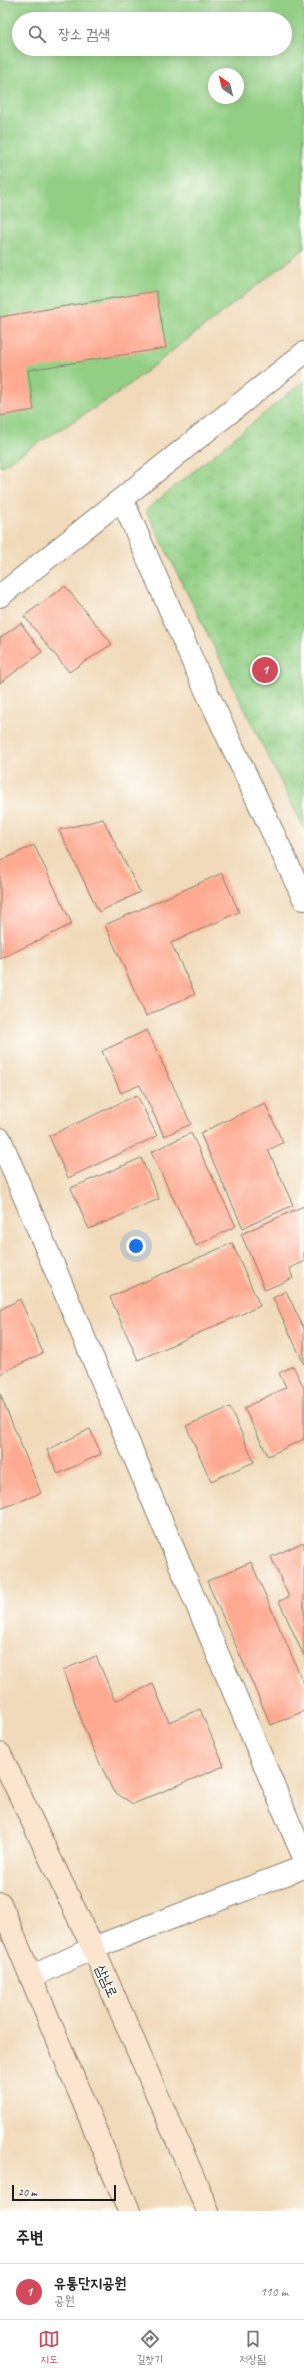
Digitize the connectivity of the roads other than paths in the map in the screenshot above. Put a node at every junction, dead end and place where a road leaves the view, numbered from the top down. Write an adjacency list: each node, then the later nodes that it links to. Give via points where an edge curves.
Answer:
1 (304, 353): 2 (street)
2 (122, 499): 3 (street); 4 (street, via 196,669)
3 (0, 596)
4 (304, 899)
5 (0, 1139): 7 (street)
6 (0, 1754): 10 (main road, 삼남로)
7 (304, 1858)
8 (304, 1867): 10 (street)
9 (0, 1903): 11 (main road)
10 (93, 1948): 11 (street); 13 (main road, 삼남로)
11 (31, 1977): 12 (main road)
12 (128, 2211)
13 (208, 2211)

